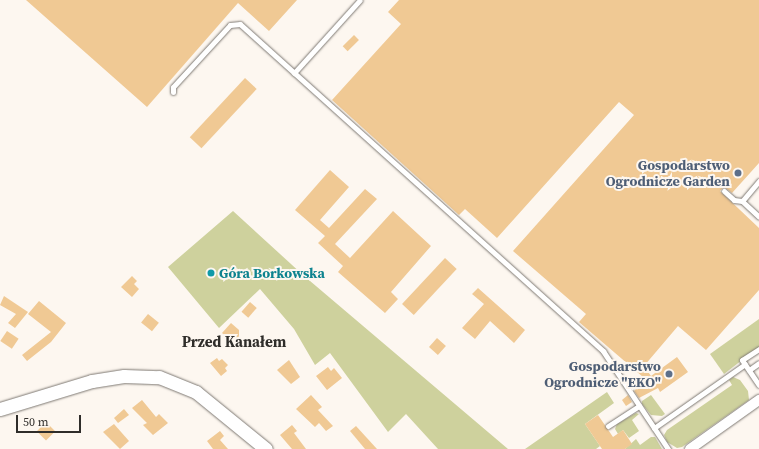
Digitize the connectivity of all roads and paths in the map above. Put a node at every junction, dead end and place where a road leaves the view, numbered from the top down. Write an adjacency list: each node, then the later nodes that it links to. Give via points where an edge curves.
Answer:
1 (360, 0): 2 (lane)
2 (294, 73): 3 (lane, via 240,24 230,25 173,87); 14 (lane, via 603,351)
3 (173, 92)
4 (759, 181): 6 (lane)
5 (724, 191): 6 (lane, via 734,200)
6 (742, 201): 7 (lane)
7 (759, 217)
8 (759, 349): 10 (lane, via 742,360)
9 (759, 363): 11 (lane)
10 (745, 364): 11 (lane); 17 (lane)
11 (749, 370): 12 (lane)
12 (758, 381)
13 (759, 400): 20 (street)
14 (639, 406): 16 (lane); 17 (lane)
15 (0, 409): 18 (street, via 92,381 124,376 158,378 196,392)
16 (608, 426)
17 (654, 428): 19 (lane)
18 (266, 449)
19 (668, 449)
20 (690, 449)

